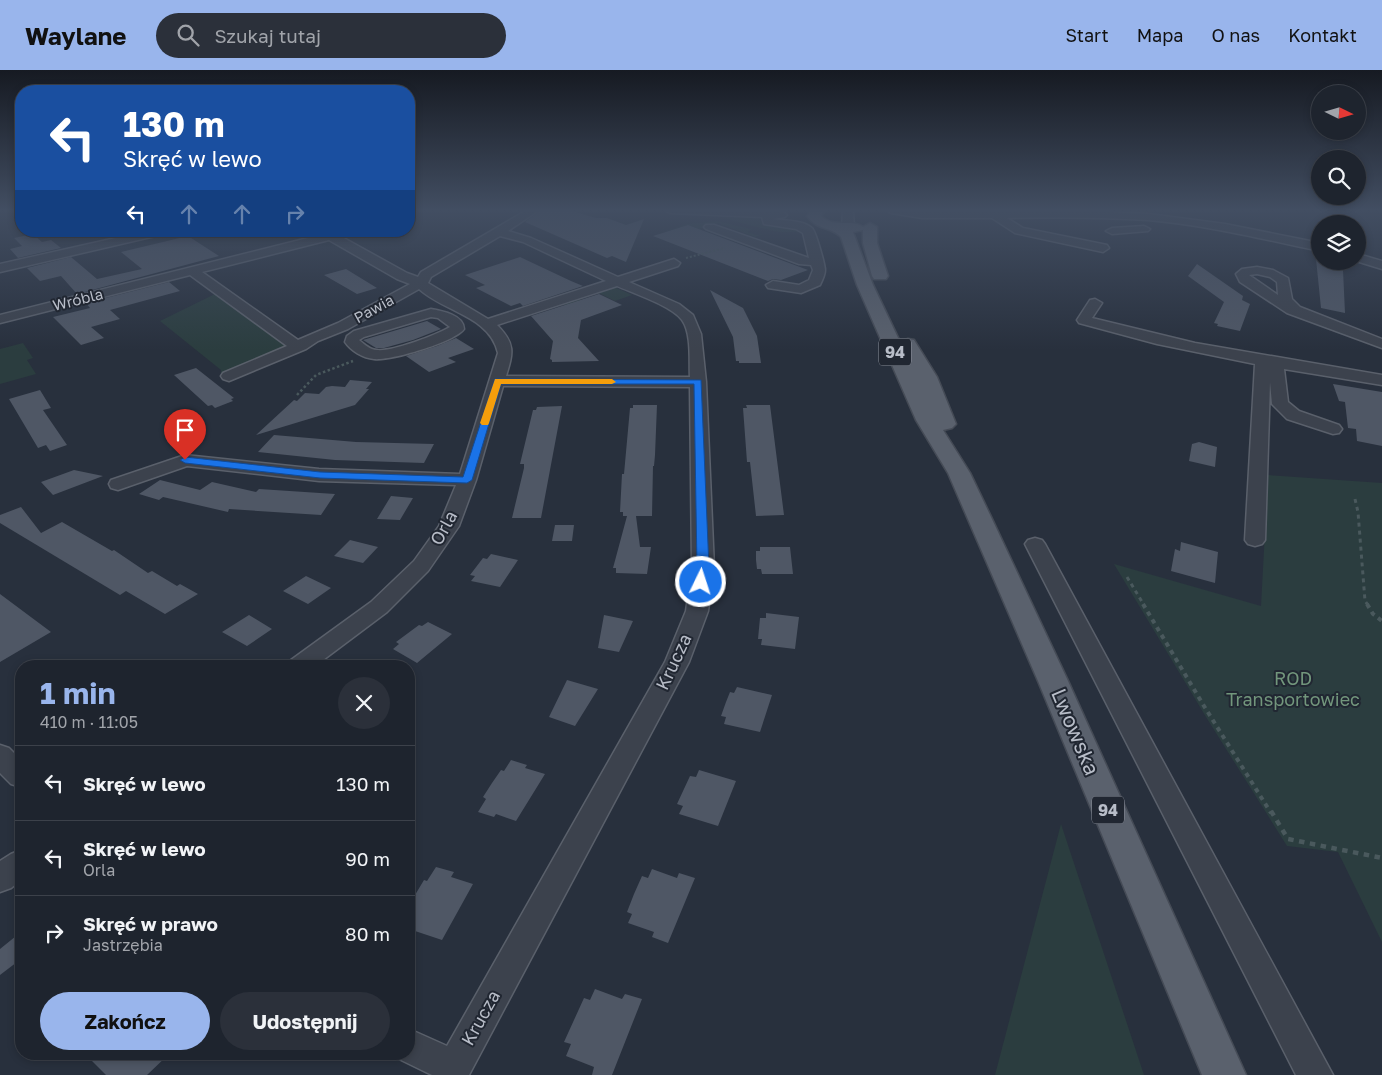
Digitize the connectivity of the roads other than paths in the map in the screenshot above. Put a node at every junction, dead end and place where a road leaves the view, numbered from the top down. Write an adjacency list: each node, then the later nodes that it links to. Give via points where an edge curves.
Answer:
1 (43, 257): 14 (street)
2 (246, 257): 15 (street, Wróbla)
3 (367, 257): 17 (street, Orla)
4 (456, 257): 17 (street, Pawia, via 426,275)
5 (564, 257): 16 (street, Krucza)
6 (792, 257): 11 (street)
7 (817, 257): 11 (street)
8 (855, 257): 34 (main road, Lwowska / 94, via 926,420)
9 (873, 257): 19 (main road)
10 (1366, 260): 13 (street)
11 (818, 262): 18 (street, via 815,282 800,289)
12 (674, 263): 16 (street)
13 (1382, 264)
14 (1, 267)
15 (194, 272): 21 (street, Wróbla); 26 (street, via 292,343)
16 (617, 281): 24 (street); 32 (street, Krucza, via 674,307 688,318 694,334)
17 (421, 283): 24 (street, Orla, via 438,297); 26 (street, Pawia)
18 (773, 285)
19 (888, 294)
20 (1095, 303): 28 (street, via 1084,320 1180,346)
21 (0, 318)
22 (1311, 318): 22 (street, via 1285,300 1283,282 1279,277 1259,271 1242,274 1292,310); 25 (street)
23 (901, 322): 34 (main road, Lwowska / 94, via 911,351 933,390)
24 (487, 324): 31 (street, Orla, via 503,340 505,347)
25 (1382, 344)
26 (301, 346): 29 (street, Pawia)
27 (370, 354): 27 (street, via 352,339 425,314 442,315 457,325 452,333 420,344 387,355)
28 (1269, 362): 30 (street); 33 (street, via 1280,404 1293,414); 37 (street)
29 (230, 376)
30 (1382, 380)
31 (498, 381): 32 (street); 35 (street, Orla)
32 (698, 382): 45 (street, Krucza, via 703,568 697,611 677,662)
33 (1333, 429)
34 (959, 473): 46 (main road, Lwowska / 94)
35 (467, 480): 36 (street, via 320,475 185,460); 39 (street, Orla, via 449,526 421,566 380,607)
36 (118, 484)
37 (1255, 540)
38 (1035, 544): 47 (street)
39 (307, 660)
40 (0, 756): 41 (street)
41 (15, 770)
42 (15, 867): 43 (street)
43 (0, 878)
44 (415, 1049): 45 (street)
45 (452, 1071)
46 (1224, 1075)
47 (1315, 1075)

